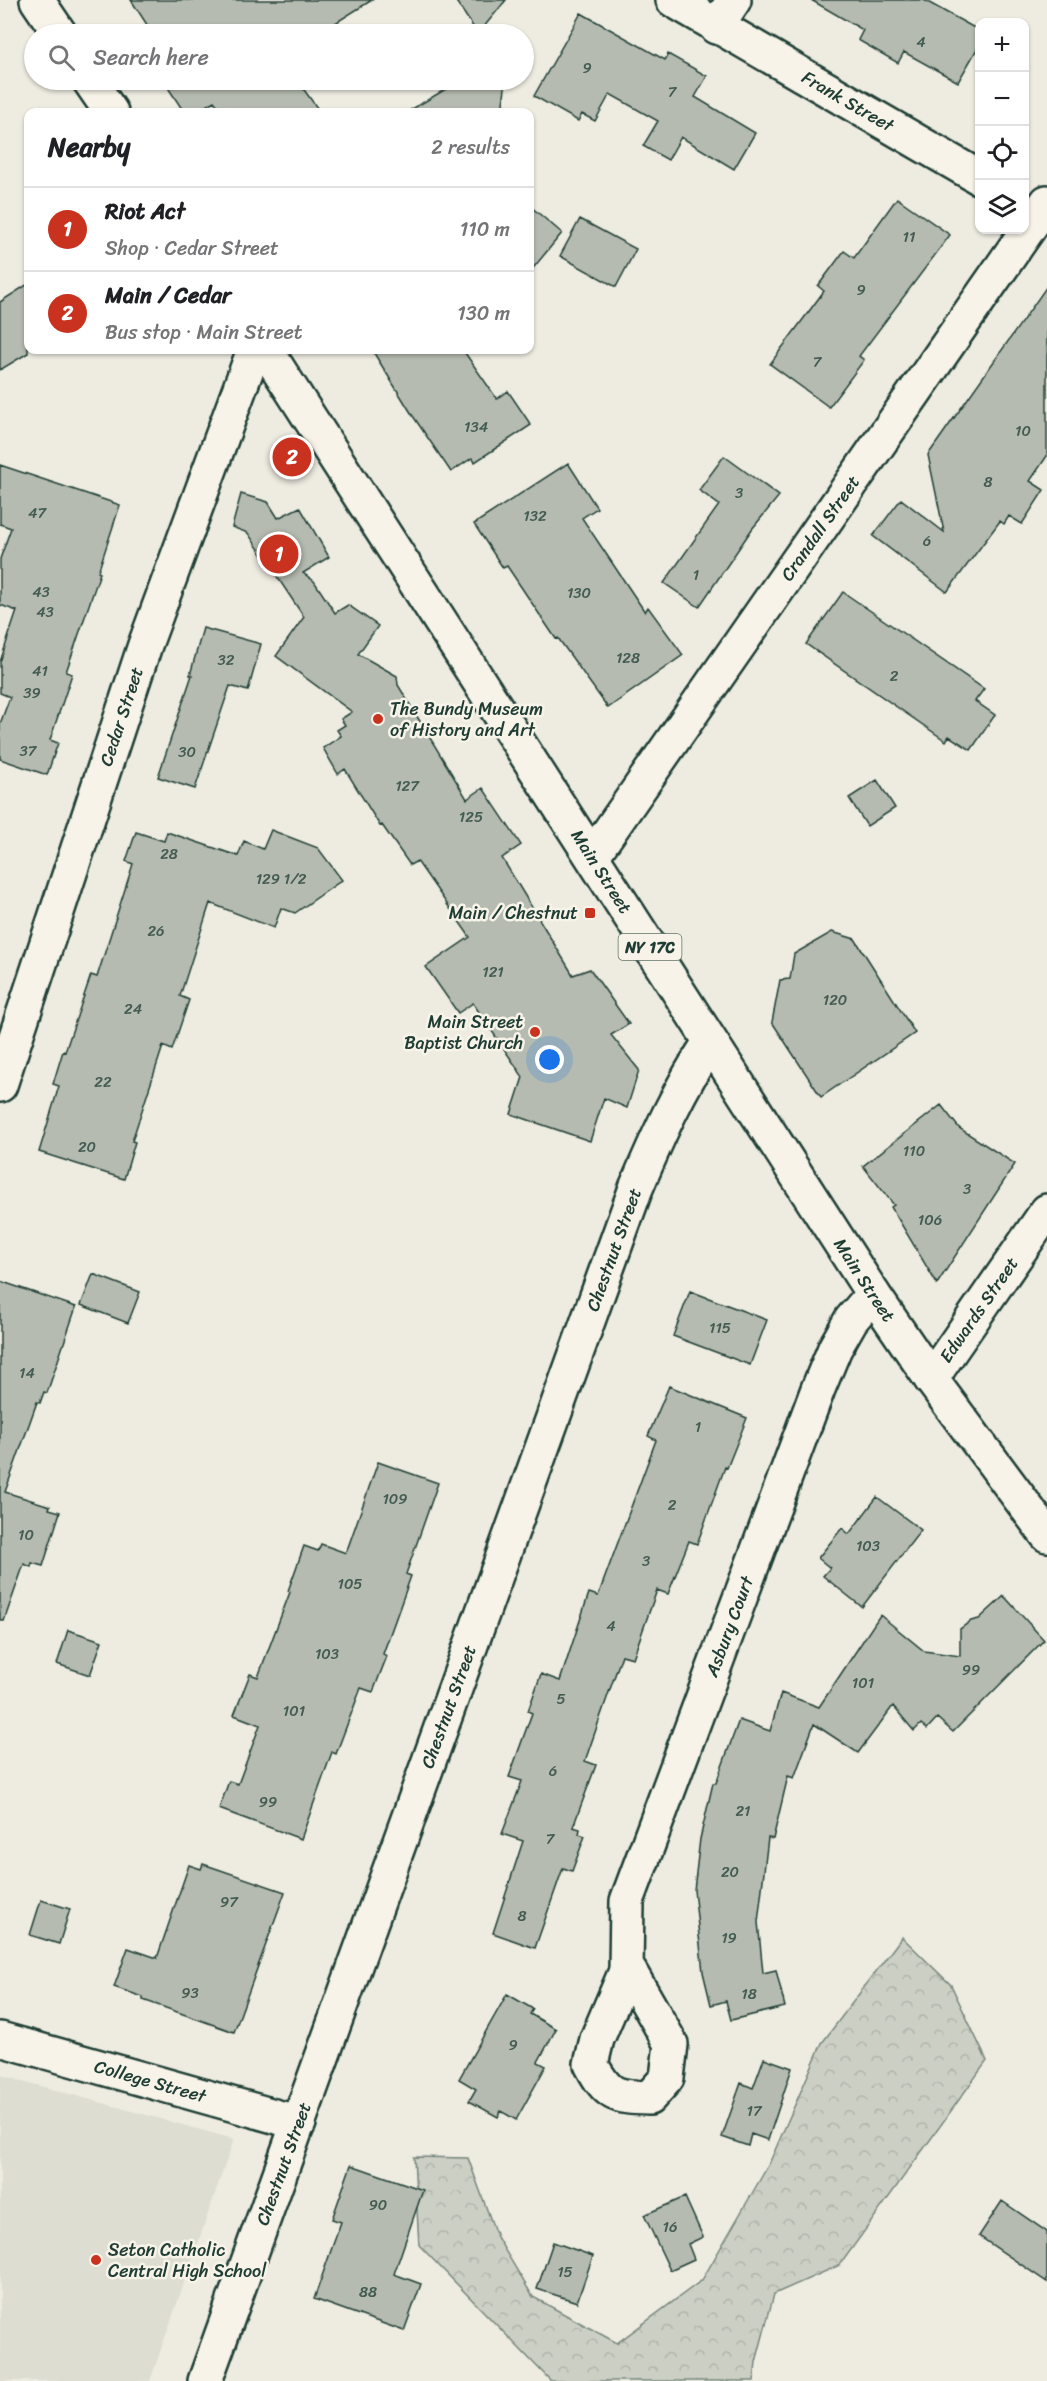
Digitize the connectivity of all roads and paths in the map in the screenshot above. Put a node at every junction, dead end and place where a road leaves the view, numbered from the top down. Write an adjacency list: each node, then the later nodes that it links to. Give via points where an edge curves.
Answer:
1 (37, 0): 4 (street)
2 (673, 0): 5 (street, Frank Street)
3 (734, 0): 5 (street)
4 (53, 24)
5 (716, 27): 8 (street, Frank Street)
6 (96, 90): 7 (street)
7 (108, 108)
8 (975, 175)
9 (1037, 206): 12 (street, Crandall Street)
10 (253, 354): 14 (street, Cedar Street, via 145,645)
11 (269, 354): 12 (street, Main Street / NY 17C)
12 (592, 855): 13 (street, Main Street / NY 17C)
13 (710, 1042): 16 (street, Main Street / NY 17C); 21 (street, Chestnut Street, via 684,1082 636,1188)
14 (0, 1085)
15 (1047, 1211): 17 (street, Edwards Street)
16 (873, 1294): 17 (street, Main Street / NY 17C); 19 (street, Asbury Court, via 851,1320 818,1389 627,1900)
17 (931, 1379): 18 (street, Main Street / NY 17C)
18 (1047, 1535)
19 (626, 1971)
20 (0, 2039): 21 (street, College Street)
21 (299, 2123): 22 (street, Chestnut Street)
22 (205, 2381)

